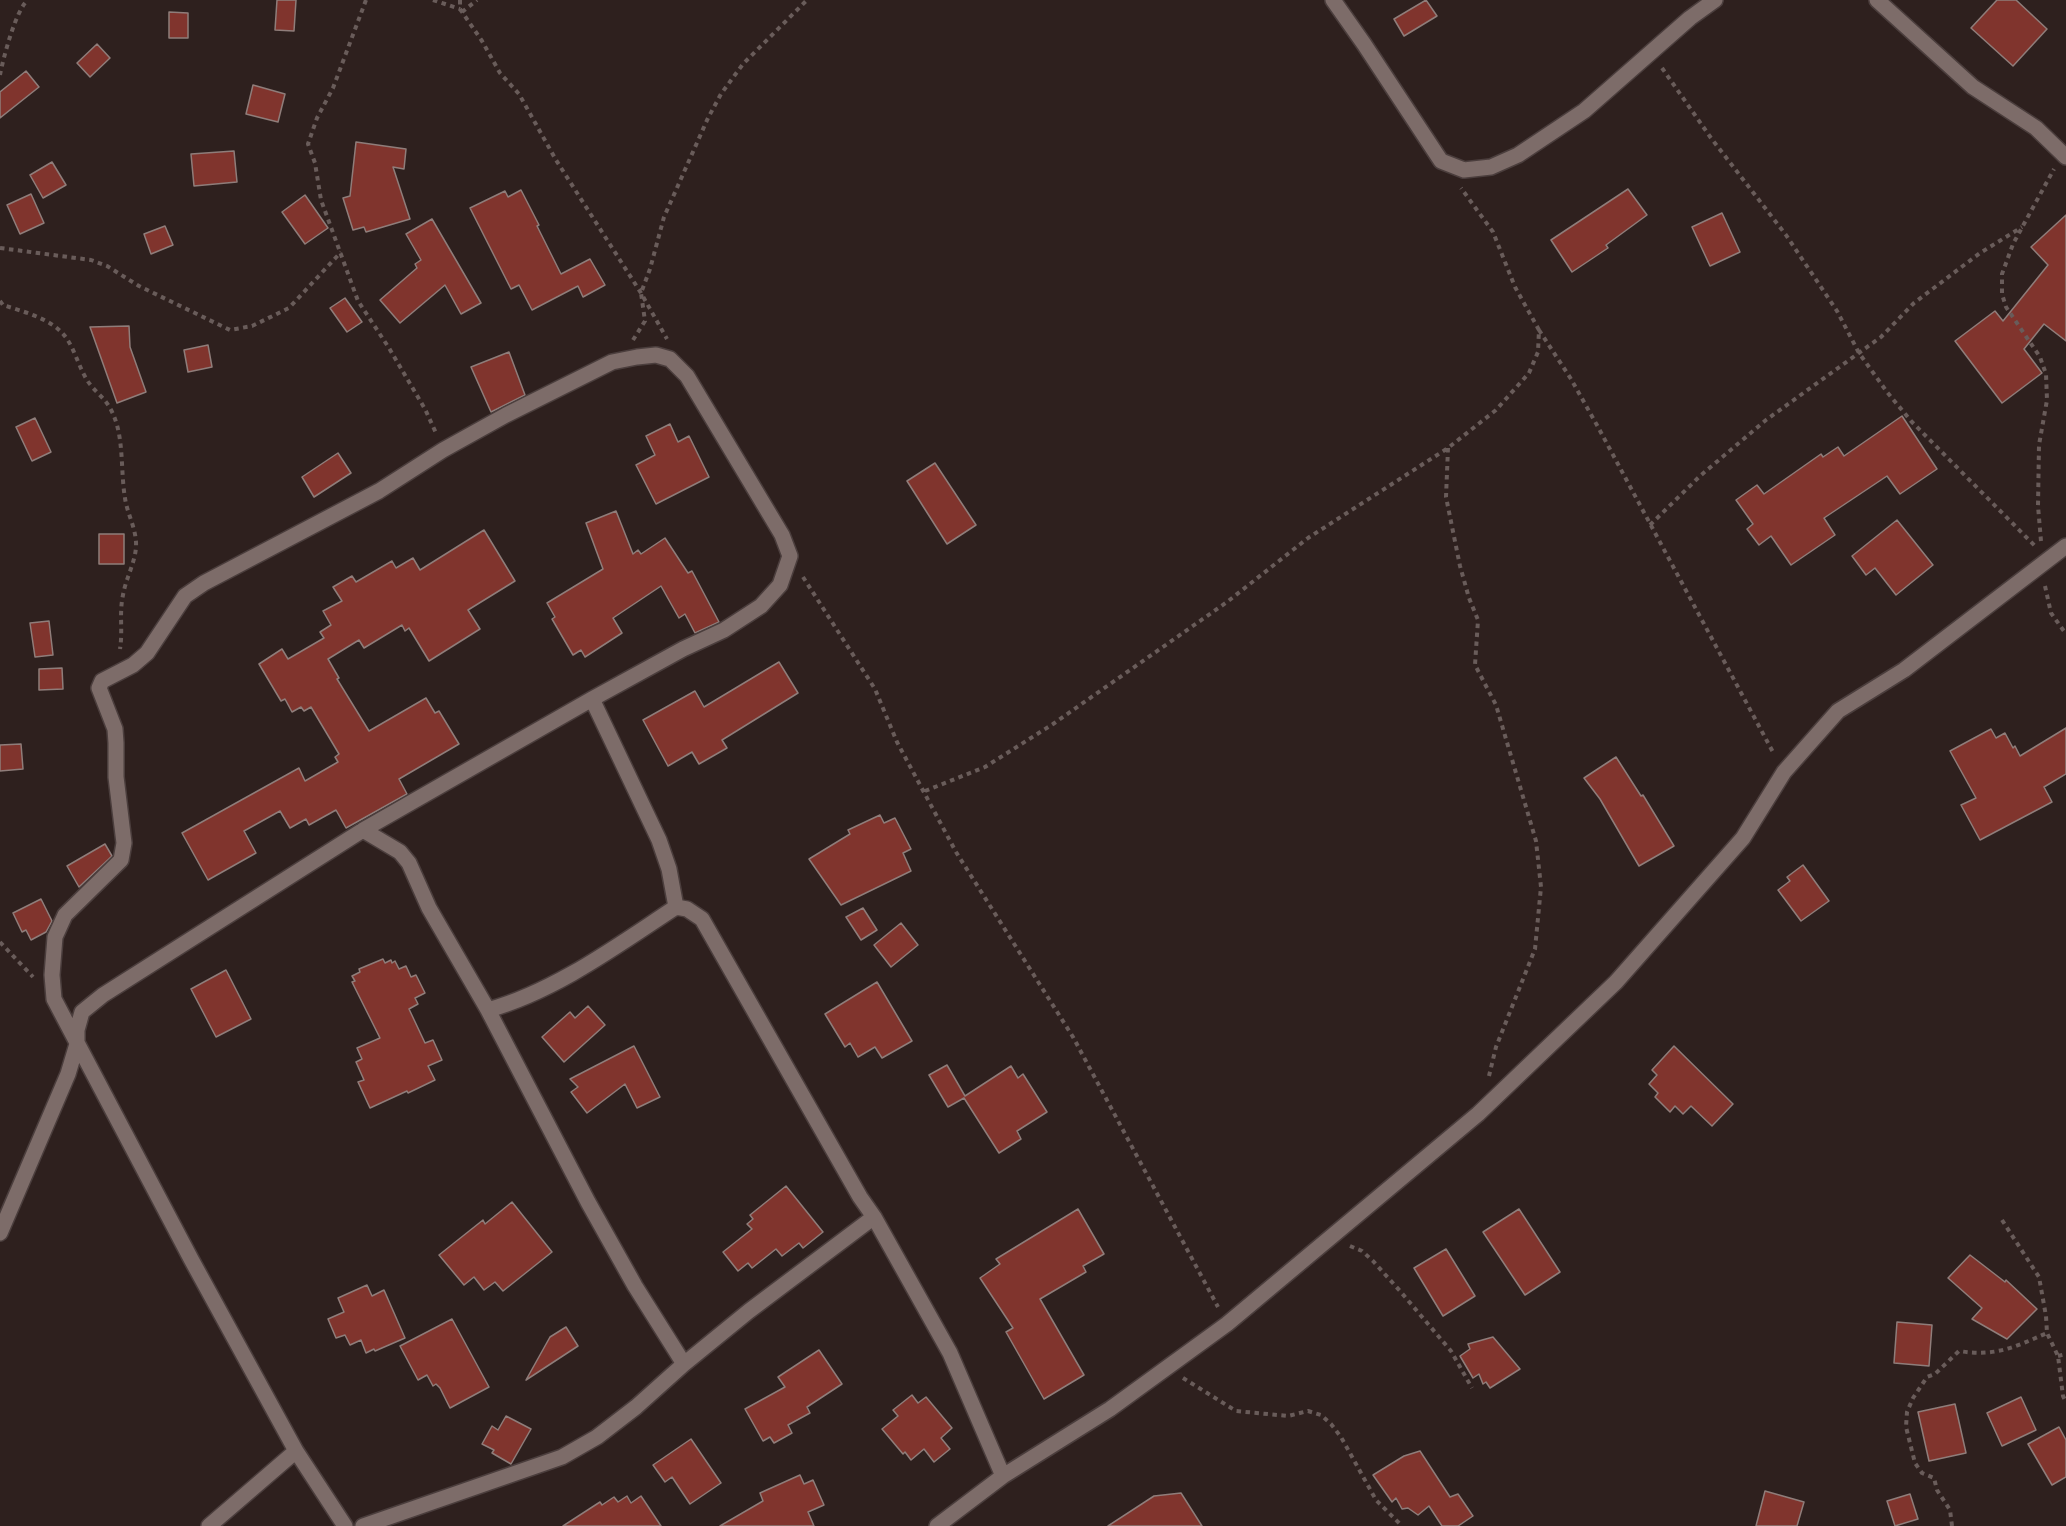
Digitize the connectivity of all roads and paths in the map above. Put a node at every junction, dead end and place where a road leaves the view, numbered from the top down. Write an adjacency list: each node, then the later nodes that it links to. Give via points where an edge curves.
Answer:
1 (28, 0): 12 (path, via 13,29)
2 (366, 0): 17 (path, via 308,144 321,200)
3 (433, 0): 10 (path)
4 (460, 0): 10 (path)
5 (477, 0): 10 (path)
6 (807, 0): 18 (path, via 743,64 721,94 664,218)
7 (1333, 0): 14 (street)
8 (1715, 0): 11 (street)
9 (1877, 0): 13 (street, via 1973,87 2036,128)
10 (461, 11): 18 (path, via 500,73 519,94)
11 (1652, 52): 14 (street, via 1584,111 1518,155 1491,167 1464,170); 22 (path, via 1711,138 1786,235 1837,311)
12 (0, 72)
13 (2064, 155): 15 (path)
14 (1441, 161): 20 (path, via 1492,232 1515,287)
15 (2022, 227): 22 (path, via 1914,303); 29 (path, via 2002,274 2002,294 2046,374 2047,400 2038,476)
16 (0, 248): 17 (path, via 91,260 108,266 139,286 230,330 252,326 290,308)
17 (341, 252): 25 (path, via 358,301 425,409)
18 (641, 293): 21 (path); 23 (path, via 645,321)
19 (1, 304): 31 (path, via 54,325 62,332 89,383 111,409 117,427 125,504 136,542 123,594 120,650)
20 (1539, 330): 24 (path, via 1538,352 1528,373 1496,410); 26 (path, via 1571,379)
21 (670, 345)
22 (1859, 353): 26 (path, via 1767,420 1700,476); 29 (path, via 1911,421)
23 (612, 362): 25 (street); 28 (street, via 656,355 670,359 687,376 782,535)
24 (1448, 448): 34 (path, via 1308,538 1227,602 1053,724 985,767); 41 (path, via 1446,497 1468,598 1478,620 1475,665 1497,705 1536,842 1541,887 1535,950 1496,1047)
25 (444, 450): 31 (street, via 379,491 204,583 185,596 147,652 133,665)
26 (1650, 525): 33 (path)
27 (2066, 546): 29 (street)
28 (790, 556): 32 (street, via 780,585 761,606 724,630); 34 (path, via 875,688 897,742)
29 (2041, 560): 30 (path, via 2051,613); 33 (street, via 1904,670 1838,711)
30 (2066, 634)
31 (107, 678): 38 (street, via 99,688 117,743 116,777 124,843 121,860 65,915 55,937)
32 (592, 699): 35 (street); 36 (street, via 659,840)
33 (1784, 772): 45 (street, via 1743,838 1616,982 1478,1114)
34 (925, 791): 46 (path, via 956,852 1073,1036)
35 (363, 830): 39 (street, via 400,852 409,863 429,908); 40 (street, via 103,995 82,1012)
36 (676, 907): 39 (street, via 555,984 518,1002); 42 (street, via 687,909 702,920)
37 (0, 942): 38 (path)
38 (54, 999): 40 (street)
39 (488, 1010): 50 (street, via 598,1220)
40 (77, 1044): 44 (street); 54 (street)
41 (1487, 1081)
42 (874, 1217): 50 (street); 55 (street, via 950,1353)
43 (2002, 1220): 47 (path, via 2039,1278)
44 (0, 1233)
45 (1330, 1238): 46 (street); 52 (path, via 1362,1251 1372,1261 1451,1351)
46 (1227, 1324): 51 (street)
47 (2047, 1333): 49 (path); 61 (path, via 2013,1348 1980,1354 1959,1351 1927,1377 1913,1398 1906,1427 1915,1464 1922,1473 1934,1478 1950,1510)
48 (2066, 1354): 49 (path)
49 (2058, 1356): 53 (path)
50 (684, 1364): 58 (street, via 605,1431 562,1457)
51 (1167, 1368): 55 (street); 60 (path, via 1236,1412 1288,1416 1308,1411 1321,1415 1341,1437 1376,1500)
52 (1472, 1388)
53 (2066, 1402)
54 (296, 1451): 56 (street); 57 (street)
55 (1003, 1476): 59 (street)
56 (209, 1526)
57 (345, 1526)
58 (363, 1526)
59 (937, 1526)
60 (1402, 1526)
61 (1952, 1526)

